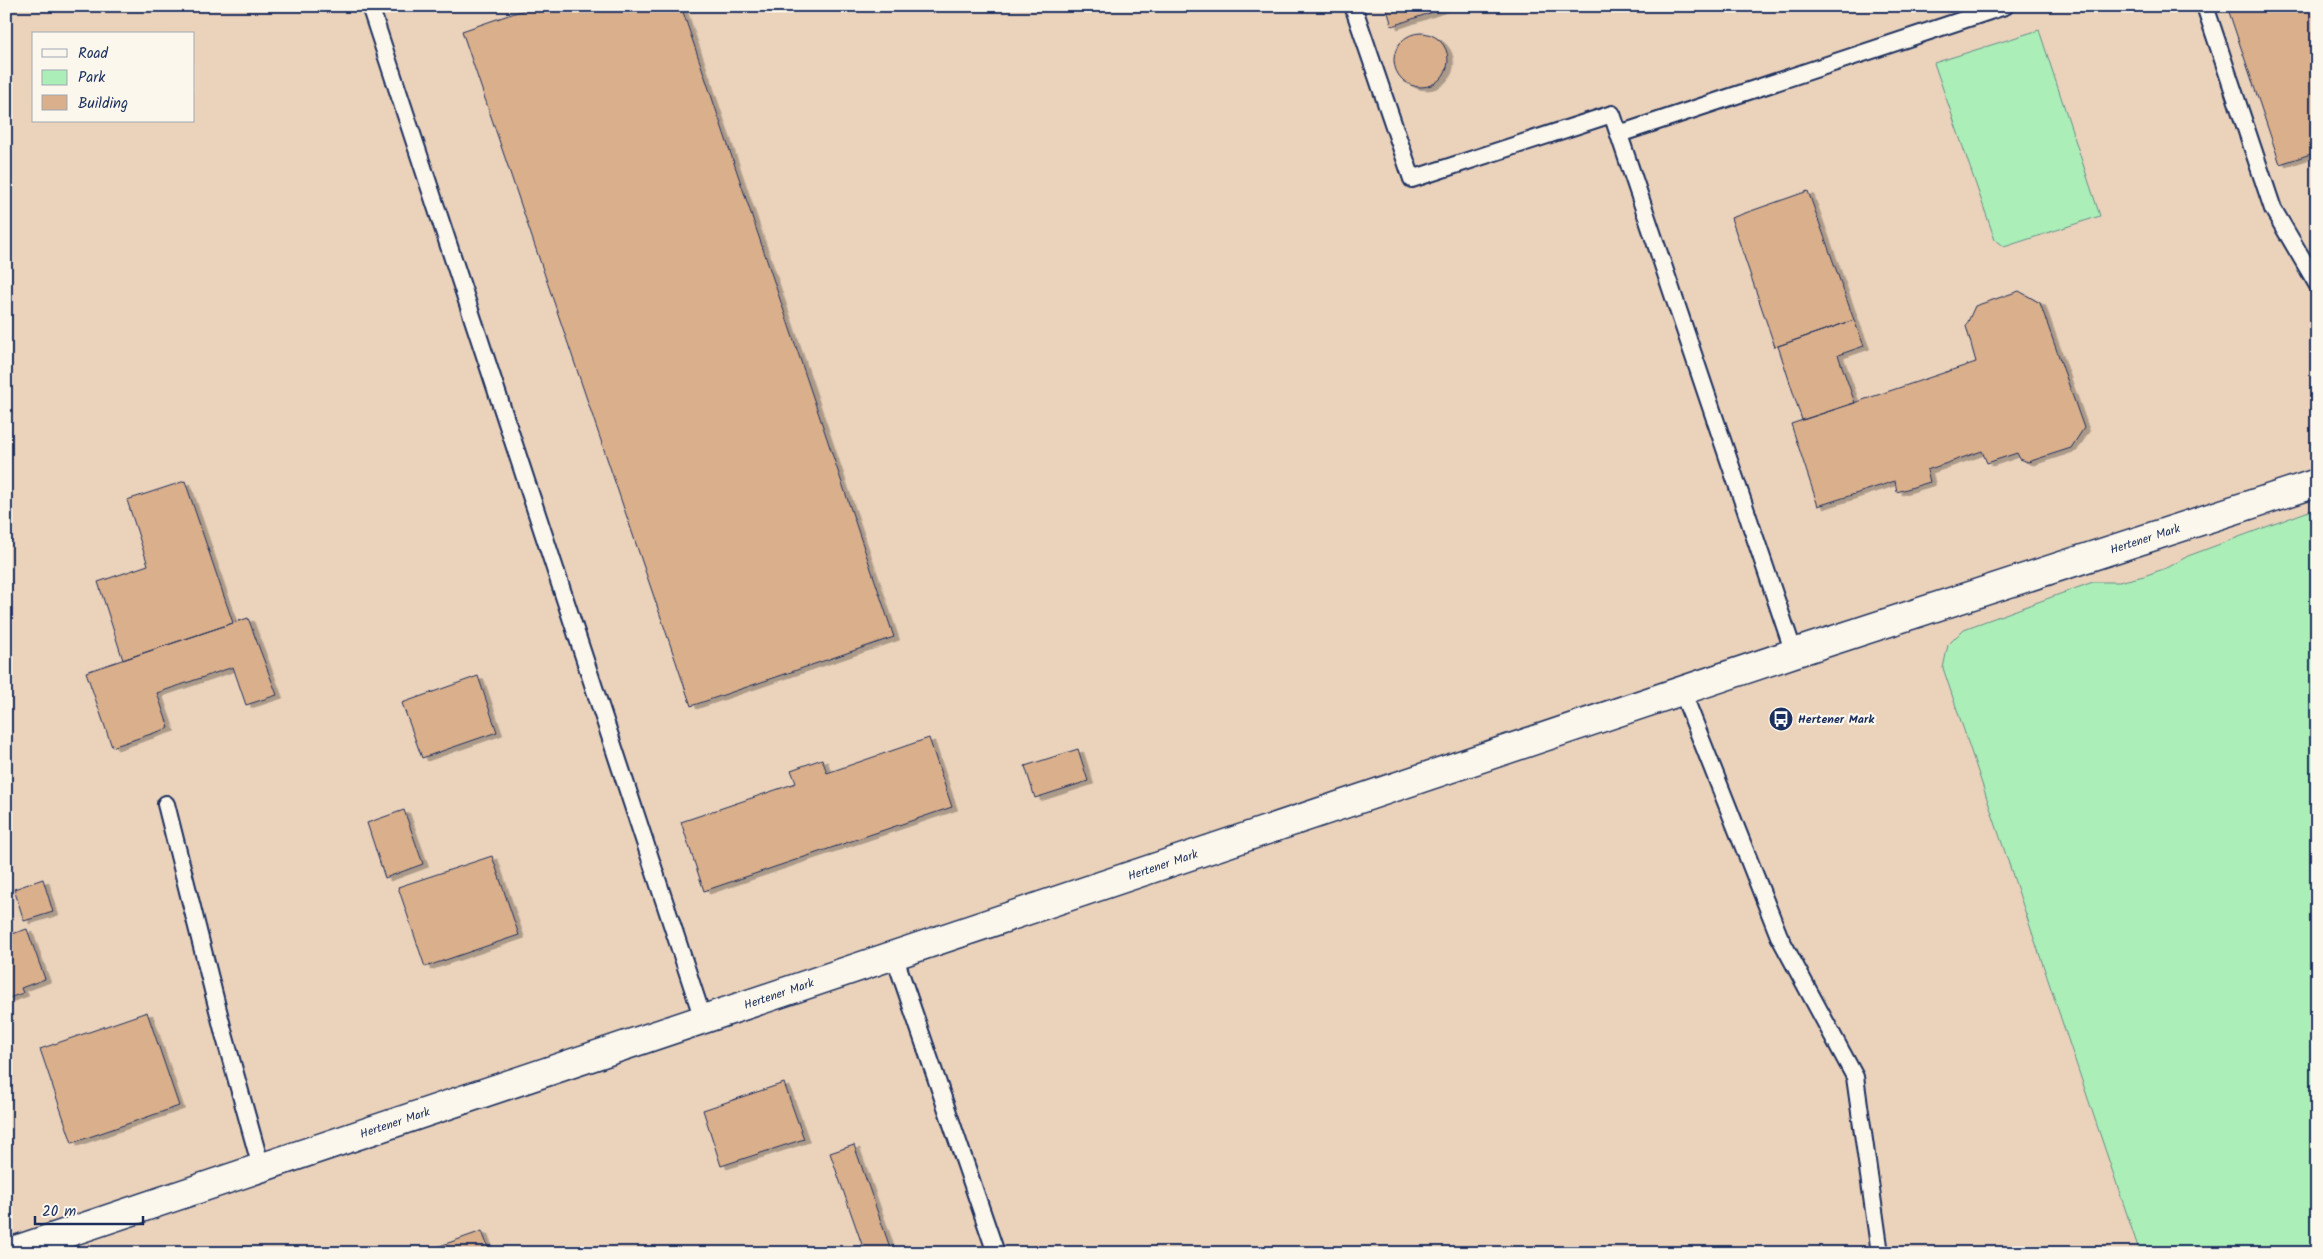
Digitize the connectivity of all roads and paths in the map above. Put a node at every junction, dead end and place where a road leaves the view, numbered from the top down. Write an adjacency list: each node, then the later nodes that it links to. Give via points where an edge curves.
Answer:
1 (370, 6): 12 (lane)
2 (1353, 6): 5 (lane, via 1412,180 1612,114)
3 (2006, 6): 5 (lane)
4 (2205, 6): 6 (lane, via 2273,209)
5 (1619, 134): 8 (lane)
6 (2317, 284)
7 (2317, 483): 8 (street, Hertener Mark)
8 (1794, 653): 9 (street, Hertener Mark)
9 (1682, 690): 11 (street, Hertener Mark); 16 (lane, via 1779,936 1856,1077)
10 (166, 804): 13 (lane)
11 (894, 955): 12 (street, Hertener Mark); 15 (lane)
12 (703, 1019): 13 (street, Hertener Mark)
13 (261, 1167): 14 (street, Hertener Mark)
14 (9, 1249)
15 (996, 1253)
16 (1880, 1253)

